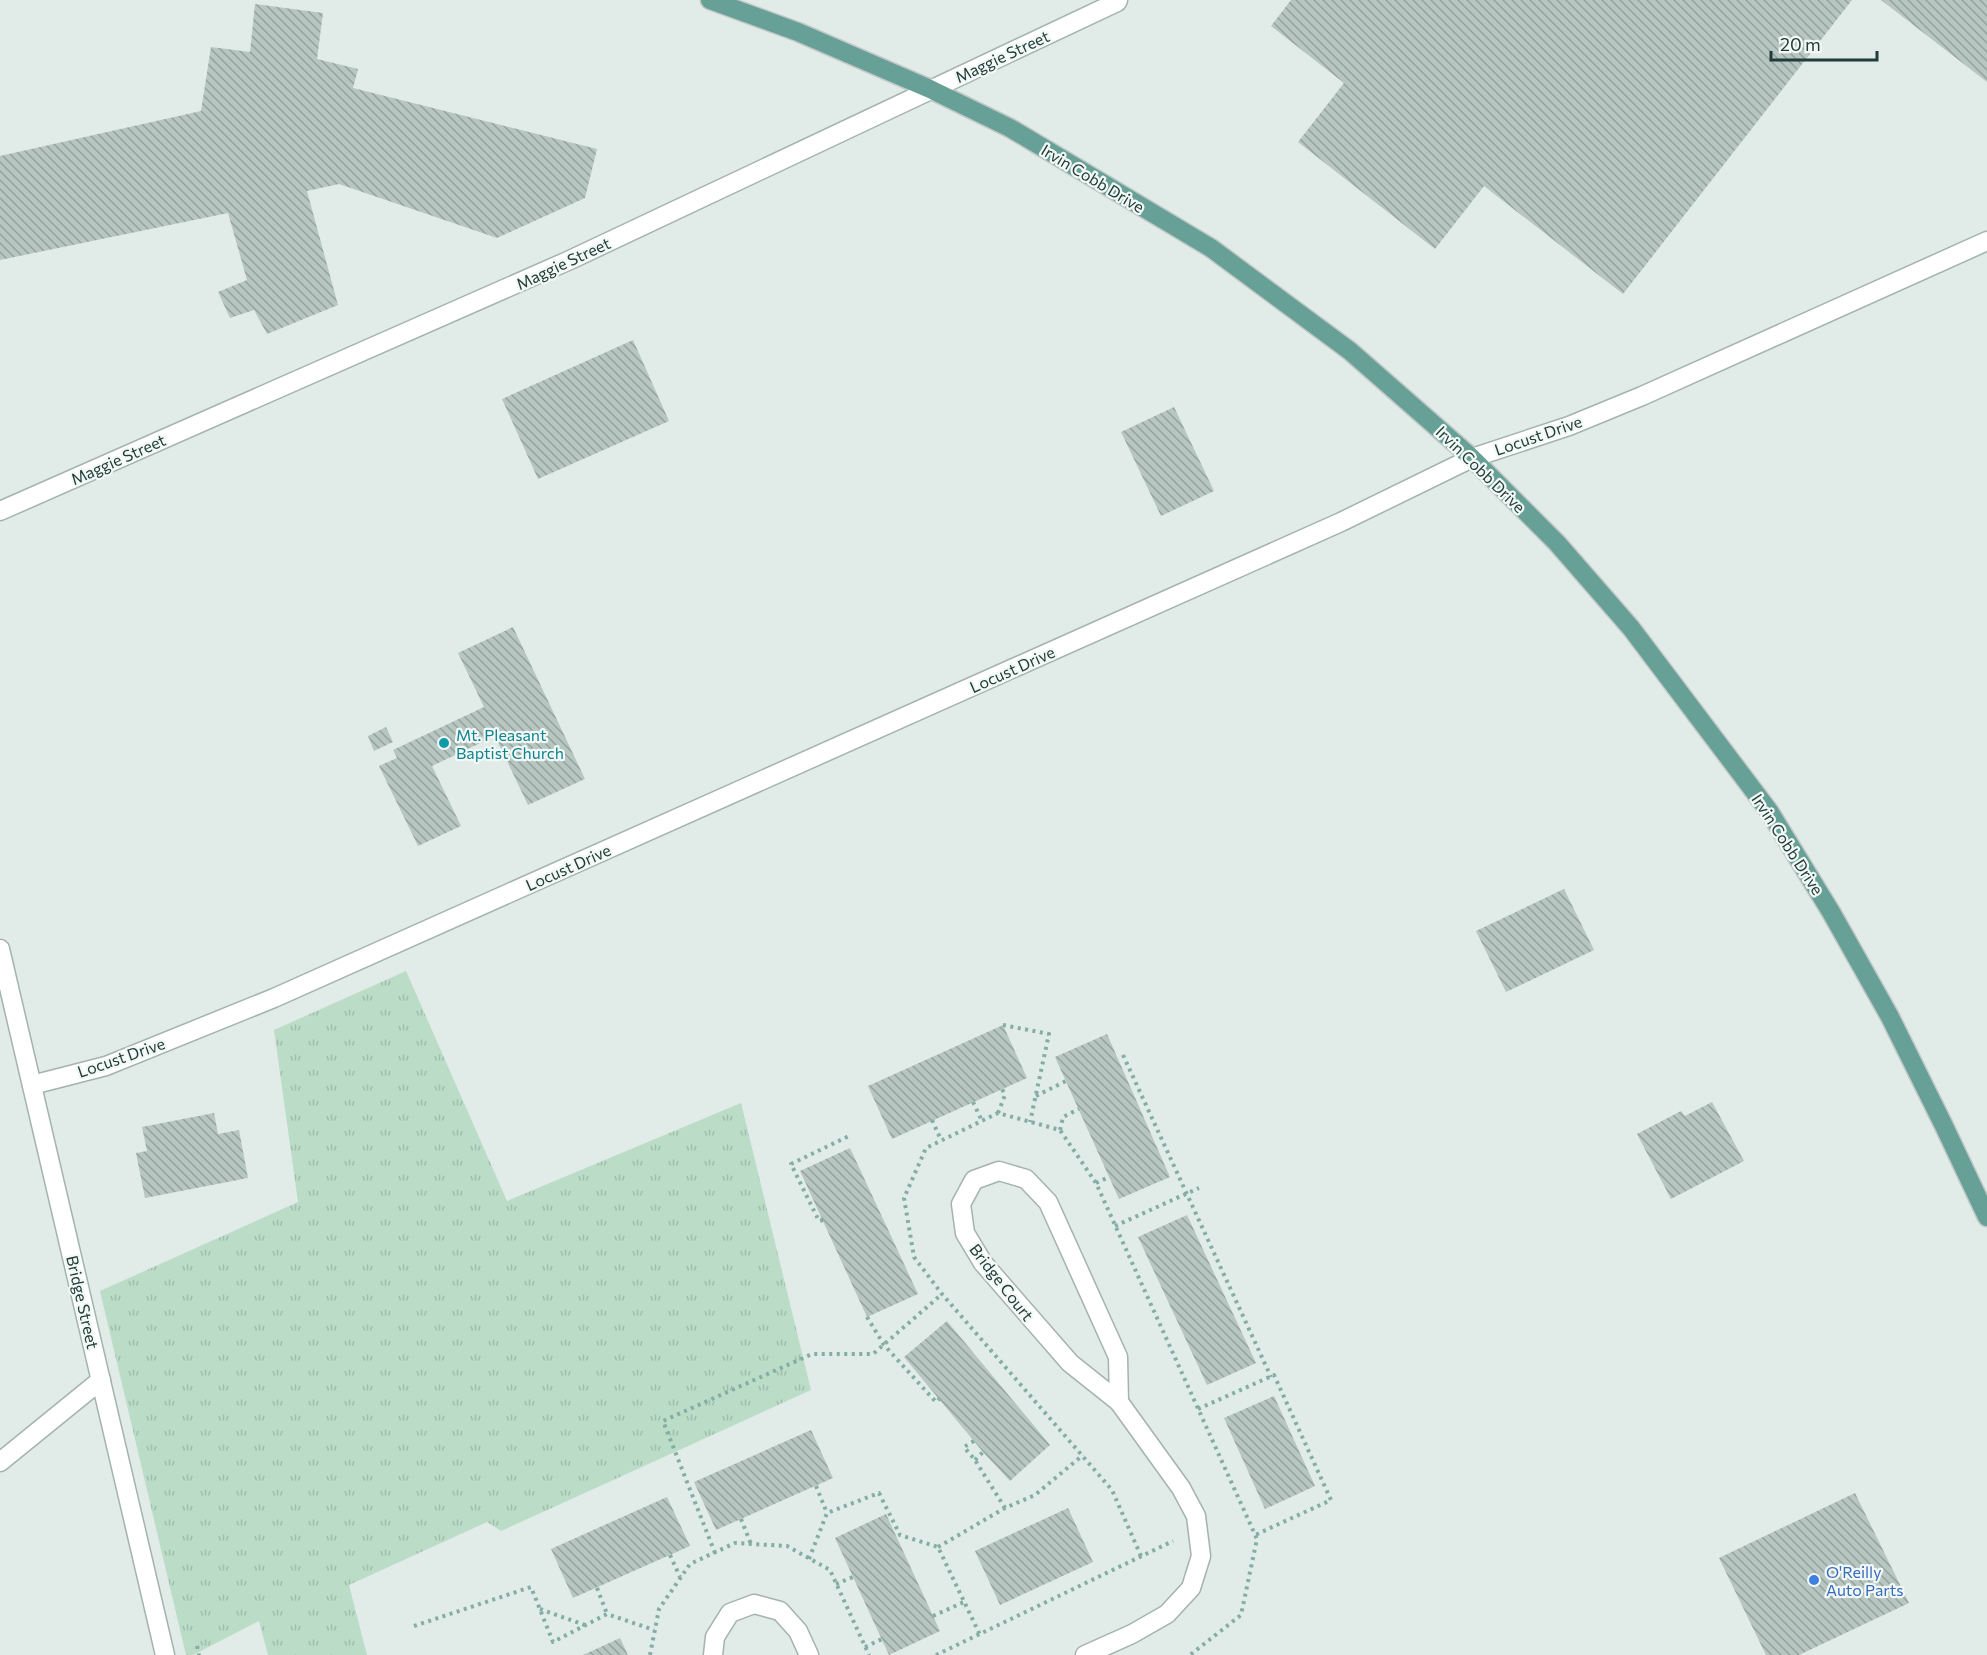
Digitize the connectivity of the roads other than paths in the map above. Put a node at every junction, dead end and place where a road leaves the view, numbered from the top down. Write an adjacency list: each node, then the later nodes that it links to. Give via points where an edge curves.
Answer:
1 (710, 0): 3 (main road, Irvin Cobb Drive, via 798,32)
2 (1118, 0): 3 (street, Maggie Street)
3 (930, 89): 5 (main road, Irvin Cobb Drive, via 1010,128 1211,249 1350,351); 6 (street, Maggie Street, via 570,261)
4 (1987, 241): 5 (street, Locust Drive, via 1642,396 1569,426)
5 (1472, 458): 8 (street, Locust Drive, via 1330,527 274,998 106,1066); 9 (main road, Irvin Cobb Drive, via 1557,543 1631,628 1769,811 1890,1017)
6 (0, 512)
7 (0, 948): 8 (street, Bridge Street)
8 (32, 1084): 10 (street, Bridge Street)
9 (1987, 1217)
10 (101, 1380): 12 (street); 13 (street, Bridge Street)
11 (1119, 1402): 11 (street, Bridge Court, via 1118,1357 1048,1202 1026,1179 999,1171 974,1180 961,1204 965,1233 983,1263 1070,1363); 16 (street, Bridge Court, via 1181,1488 1196,1516 1201,1556 1191,1588 1167,1614)
12 (0, 1462)
13 (165, 1655)
14 (713, 1655): 15 (street, via 715,1637 730,1613 754,1604 780,1611 798,1631)
15 (809, 1655)
16 (1085, 1655)

